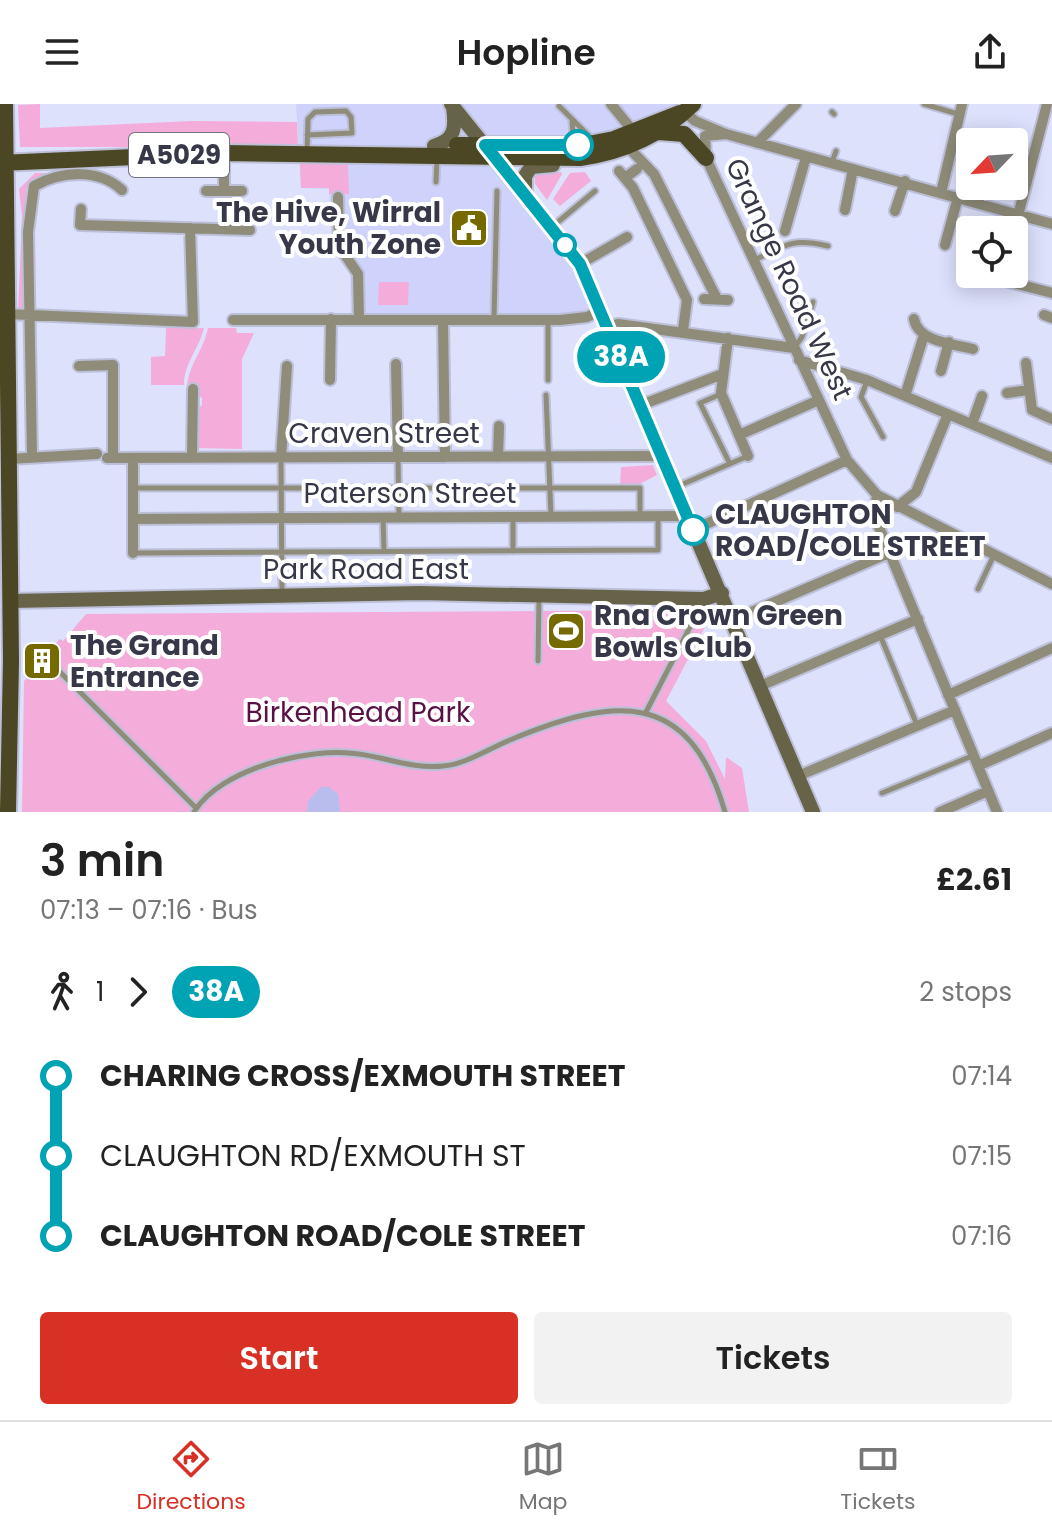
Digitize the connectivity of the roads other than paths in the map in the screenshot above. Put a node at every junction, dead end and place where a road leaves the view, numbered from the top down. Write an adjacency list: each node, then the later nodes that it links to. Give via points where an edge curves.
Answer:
1 (5, 104): 26 (main road)
2 (611, 104): 15 (street)
3 (796, 104): 16 (street)
4 (924, 104): 9 (lane)
5 (1047, 104): 49 (street)
6 (452, 105): 19 (street); 20 (street, via 455,129)
7 (561, 105): 10 (lane); 11 (lane)
8 (689, 108): 12 (main road, A5029); 13 (street, via 695,121); 15 (main road, A5029)
9 (961, 109): 38 (street)
10 (553, 111)
11 (572, 122): 17 (lane, via 573,134); 18 (lane)
12 (657, 132): 15 (main road, A5029); 25 (main road, via 684,134)
13 (726, 134): 16 (street); 25 (street, Grange Road West, via 705,136)
14 (307, 135): 14 (lane, via 308,119 315,112 346,111 351,117 352,133); 23 (lane)
15 (630, 139): 18 (main road, A5029); 62 (street, via 722,300)
16 (757, 143): 24 (street)
17 (561, 145): 18 (main road, A5029); 19 (main road, A5029)
18 (601, 149): 19 (main road, A5029); 39 (street, via 581,164 531,167 523,182)
19 (490, 150): 20 (main road, A5029); 39 (street)
20 (435, 151): 23 (main road, A5029); 31 (lane)
21 (836, 151): 27 (lane)
22 (224, 153): 23 (main road, A5029); 26 (main road, A5029); 34 (street)
23 (307, 154)
24 (806, 157): 27 (street); 54 (street)
25 (706, 158): 58 (street, Grange Road West)
26 (3, 163): 65 (main road)
27 (832, 163): 29 (street)
28 (637, 169): 75 (street, via 622,174 687,300)
29 (853, 169): 30 (street); 47 (street)
30 (905, 181): 38 (street); 48 (street)
31 (436, 182)
32 (122, 190): 66 (street, via 100,174 52,176 34,186 28,232)
33 (206, 191): 34 (street)
34 (224, 191): 35 (street)
35 (242, 191)
36 (497, 191): 68 (lane)
37 (595, 191): 51 (lane)
38 (941, 193): 41 (street)
39 (526, 196): 51 (street)
40 (338, 197): 71 (street, via 339,246 358,274)
41 (956, 197)
42 (957, 200): 56 (street)
43 (968, 200): 45 (street)
44 (979, 200): 45 (street)
45 (978, 203): 49 (street)
46 (81, 209): 52 (street, via 80,225)
47 (845, 210)
48 (895, 211)
49 (1018, 214): 50 (street)
50 (1052, 224)
51 (551, 227): 59 (street)
52 (190, 228): 53 (street); 66 (street, via 193,322)
53 (250, 230)
54 (785, 231)
55 (627, 237): 59 (street)
56 (945, 245)
57 (828, 246): 58 (lane, via 790,242)
58 (755, 260): 80 (street, Grange Road West)
59 (580, 264): 64 (street)
60 (1028, 287): 61 (street)
61 (1052, 293)
62 (704, 299)
63 (813, 302): 80 (lane)
64 (602, 310): 73 (street, via 587,317); 74 (street)
65 (7, 314): 66 (street); 78 (main road)
66 (31, 314): 108 (street)
67 (331, 319): 70 (street); 71 (street); 89 (street)
68 (494, 319): 72 (street); 73 (street)
69 (914, 319): 76 (street)
70 (233, 320)
71 (359, 320): 72 (street)
72 (443, 320): 115 (street)
73 (548, 320): 90 (lane)
74 (609, 327): 75 (street); 100 (street)
75 (683, 330): 77 (street)
76 (924, 335): 79 (street); 97 (street)
77 (728, 338): 80 (street); 88 (street)
78 (4, 341): 101 (main road)
79 (949, 342): 81 (street); 87 (street)
80 (794, 348): 82 (street, Grange Road West)
81 (973, 349)
82 (799, 360): 91 (street); 99 (street, Grange Road West)
83 (1026, 363): 93 (street)
84 (396, 364): 114 (street)
85 (79, 366): 113 (street, via 113,365)
86 (287, 366): 119 (street)
87 (941, 371)
88 (720, 375): 94 (street); 100 (street)
89 (330, 380)
90 (548, 380)
91 (867, 380): 97 (street); 107 (lane, via 861,397)
92 (193, 389): 118 (street)
93 (1028, 390): 95 (street); 103 (street, via 1032,410)
94 (721, 393): 106 (street); 123 (lane, via 700,403)
95 (1007, 393)
96 (546, 395): 110 (lane)
97 (905, 396): 102 (street)
98 (982, 396): 104 (street)
99 (819, 400): 106 (street); 122 (street, Grange Road West)
100 (641, 405): 111 (street)
101 (4, 407): 121 (main road)
102 (948, 414): 104 (street); 132 (street, via 916,492)
103 (1052, 419)
104 (972, 424): 120 (street)
105 (499, 426): 116 (street)
106 (739, 435): 112 (street)
107 (883, 437)
108 (32, 456): 109 (street, Craven Street); 121 (street, Craven Street)
109 (52, 456): 113 (street, Craven Street); 124 (lane)
110 (548, 456): 111 (street, Craven Street); 116 (street, Craven Street); 127 (lane)
111 (661, 456): 129 (street)
112 (748, 456): 123 (lane)
113 (106, 457): 117 (street, Craven Street)
114 (398, 457): 115 (street, Craven Street); 119 (street, Craven Street); 126 (lane)
115 (445, 457): 116 (street, Craven Street)
116 (498, 457)
117 (133, 458): 118 (street, Craven Street); 128 (street)
118 (192, 458): 119 (street, Craven Street)
119 (281, 458): 125 (lane)
120 (1052, 458)
121 (9, 459): 130 (main road)
122 (847, 460): 131 (street, Grange Road West); 141 (street)
123 (730, 464): 129 (lane)
124 (52, 468)
125 (280, 487): 126 (lane); 128 (lane); 133 (lane)
126 (397, 487): 127 (lane); 134 (lane)
127 (549, 487): 136 (lane); 137 (lane, via 640,488)
128 (133, 488): 140 (street)
129 (675, 488): 141 (street)
130 (5, 490): 154 (main road)
131 (877, 495): 132 (street, Grange Road West); 146 (street, via 874,515)
132 (897, 507): 147 (street, Grange Road West)
133 (281, 517): 139 (street, Paterson Street); 140 (street, Paterson Street); 144 (lane)
134 (399, 517): 135 (street, Paterson Street); 139 (street, Paterson Street)
135 (513, 517): 136 (street, Paterson Street); 143 (lane)
136 (551, 517): 137 (street, Paterson Street)
137 (640, 517): 138 (street, Paterson Street)
138 (658, 517): 141 (street, Paterson Street); 143 (lane, via 658,550)
139 (383, 518): 142 (lane)
140 (133, 519): 145 (street)
141 (690, 523): 150 (street)
142 (384, 551): 143 (lane); 144 (lane)
143 (513, 551)
144 (281, 552): 145 (lane); 151 (lane)
145 (133, 553)
146 (889, 553): 155 (street); 156 (street)
147 (994, 554): 148 (street, Grange Road West); 149 (lane)
148 (1052, 584)
149 (978, 589)
150 (722, 593): 153 (street, Park Road East); 156 (street)
151 (282, 595): 152 (street, Park Road East); 154 (street, Park Road East)
152 (539, 596): 153 (street, Park Road East); 160 (lane)
153 (704, 599): 165 (lane)
154 (5, 601): 159 (main road)
155 (918, 619): 157 (street); 163 (street)
156 (733, 620): 162 (street)
157 (880, 635): 162 (street); 166 (lane)
158 (1052, 648): 163 (street)
159 (6, 661): 167 (main road)
160 (538, 661)
161 (57, 669): 173 (lane)
162 (760, 686): 170 (street)
163 (948, 695): 164 (street)
164 (955, 710): 166 (street); 169 (street)
165 (646, 712): 173 (lane, via 574,717 447,766 419,767 359,753 303,756 224,781); 175 (lane, via 677,727 697,747)
166 (917, 725): 170 (street)
167 (4, 726): 174 (main road)
168 (1052, 733): 169 (street)
169 (976, 761): 171 (street); 172 (lane)
170 (798, 776): 176 (street)
171 (988, 791): 177 (street); 178 (street)
172 (882, 793)
173 (195, 810)
174 (8, 812)
175 (725, 812)
176 (813, 812)
177 (940, 812)
178 (997, 812)

